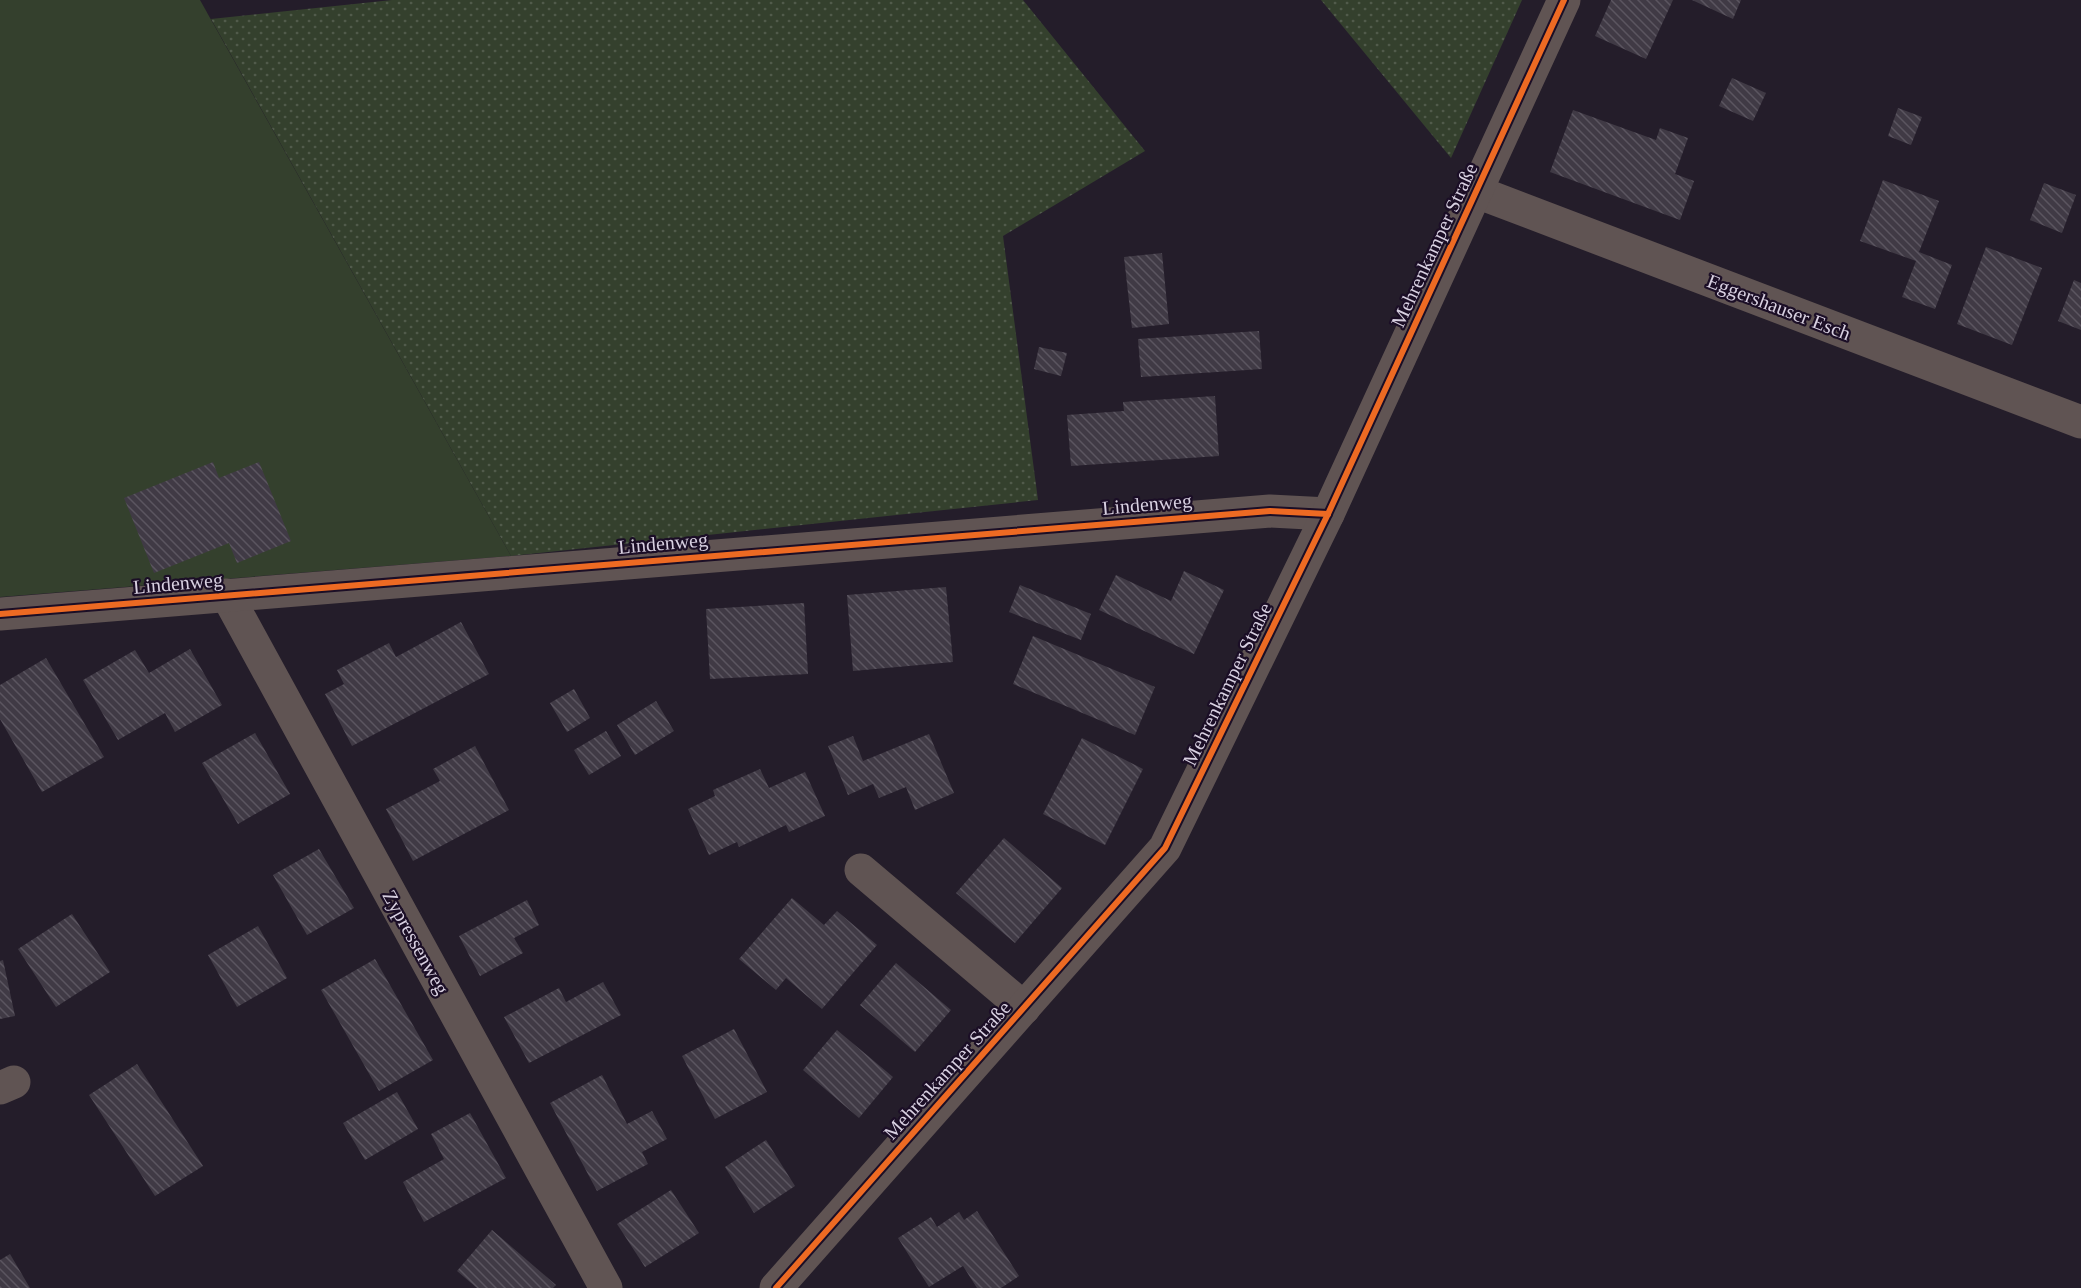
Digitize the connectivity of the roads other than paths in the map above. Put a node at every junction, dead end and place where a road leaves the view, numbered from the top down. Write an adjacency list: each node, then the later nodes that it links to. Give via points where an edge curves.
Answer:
1 (1564, 0): 2 (street, Mehrenkamper Straße)
2 (1477, 192): 3 (street, Eggershauser Esch); 4 (street, Mehrenkamper Straße)
3 (2081, 422)
4 (1328, 514): 5 (street, Lindenweg, via 1270,511); 8 (street, Mehrenkamper Straße, via 1165,848)
5 (227, 595): 6 (street, Lindenweg); 9 (street, Zypressenweg)
6 (0, 614)
7 (861, 870): 8 (street)
8 (1024, 1008): 10 (street, Mehrenkamper Straße)
9 (606, 1288)
10 (776, 1288)

